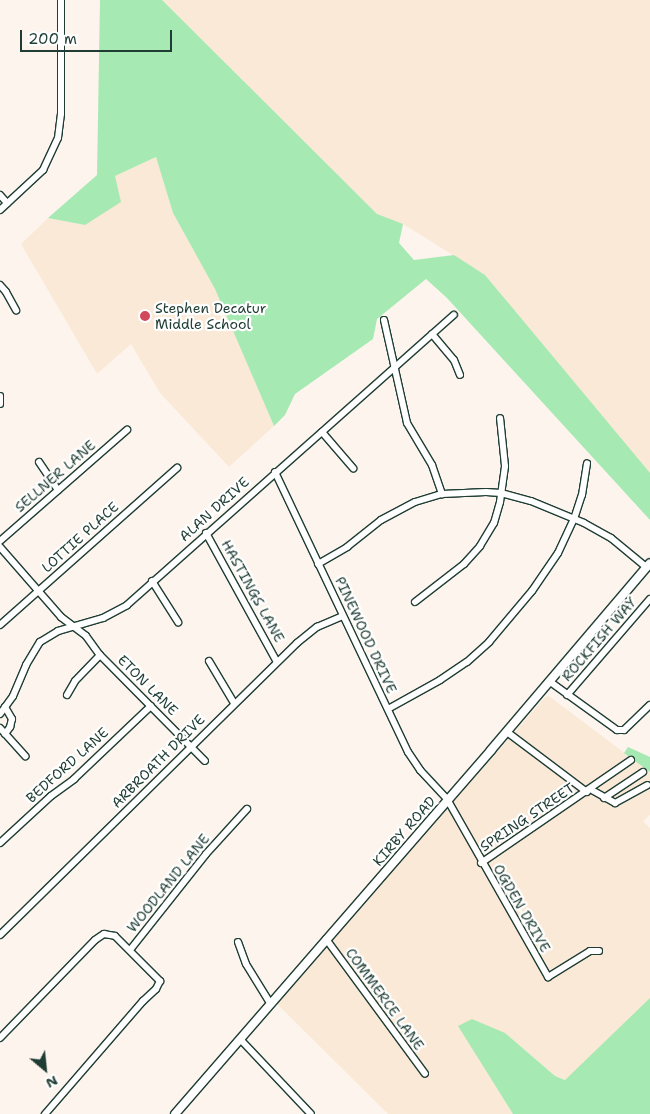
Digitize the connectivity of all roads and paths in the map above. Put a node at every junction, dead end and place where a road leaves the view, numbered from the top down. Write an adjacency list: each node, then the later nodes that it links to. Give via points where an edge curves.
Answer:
1 (61, 0): 3 (street, via 58,138 43,170)
2 (0, 195): 3 (street)
3 (7, 204): 4 (street)
4 (0, 210)
5 (0, 285): 6 (street)
6 (16, 310)
7 (454, 315): 9 (street, ALAN DRIVE)
8 (384, 320): 10 (street)
9 (432, 334): 10 (street, ALAN DRIVE); 11 (street, via 454,360)
10 (395, 367): 16 (street, ALAN DRIVE); 24 (street, via 408,427 432,465)
11 (460, 375)
12 (0, 396): 13 (street)
13 (0, 404)
14 (500, 418): 23 (street, via 505,455)
15 (127, 430): 22 (street, SELLNER LANE)
16 (322, 432): 20 (street); 21 (street, ALAN DRIVE)
17 (39, 462): 22 (street)
18 (587, 464): 25 (street)
19 (177, 468): 33 (street, LOTTIE PLACE)
20 (353, 468)
21 (275, 472): 26 (street, ALAN DRIVE); 29 (street, PINEWOOD DRIVE)
22 (58, 490): 27 (street, SELLNER LANE)
23 (501, 493): 24 (street); 25 (street); 35 (street, via 494,523 480,546 456,572)
24 (442, 494): 29 (street, via 390,514 347,547)
25 (574, 519): 30 (street, via 611,538); 50 (street, via 545,573 489,642 449,675)
26 (206, 533): 32 (street, ALAN DRIVE); 42 (street, HASTINGS LANE)
27 (0, 542)
28 (0, 547): 33 (street, ETON LANE)
29 (318, 564): 36 (street, PINEWOOD DRIVE)
30 (646, 567): 31 (street); 43 (main road, KIRBY ROAD)
31 (650, 576)
32 (152, 581): 37 (street); 39 (street, ALAN DRIVE, via 117,612)
33 (38, 591): 38 (street, LOTTIE PLACE); 39 (street, ETON LANE)
34 (650, 599): 45 (street, ROCKFISH WAY)
35 (415, 602)
36 (343, 616): 42 (street, ARBROATH DRIVE, via 312,630); 50 (street, PINEWOOD DRIVE)
37 (178, 622)
38 (0, 625)
39 (73, 627): 40 (street, ETON LANE, via 86,636); 49 (street, ALAN DRIVE, via 58,630 40,642)
40 (100, 655): 44 (street, via 75,681); 48 (street, ETON LANE)
41 (209, 661): 46 (street)
42 (277, 662): 46 (street, ARBROATH DRIVE)
43 (549, 682): 45 (street); 53 (main road, KIRBY ROAD)
44 (67, 695)
45 (567, 695): 47 (street, via 620,731)
46 (234, 703): 55 (street, ARBROATH DRIVE)
47 (650, 705)
48 (151, 706): 55 (street, ETON LANE); 65 (street, BEDFORD LANE)
49 (5, 707): 51 (street, ALAN DRIVE); 54 (street, via 12,719)
50 (388, 709): 63 (street, PINEWOOD DRIVE, via 413,760)
51 (0, 714)
52 (0, 728): 54 (street)
53 (506, 732): 61 (street); 63 (main road, KIRBY ROAD)
54 (5, 734): 56 (street)
55 (190, 746): 58 (street, ETON LANE); 67 (street, ARBROATH DRIVE)
56 (25, 756)
57 (631, 760): 61 (street, SPRING STREET)
58 (205, 761)
59 (643, 772): 62 (street)
60 (647, 785): 62 (street, via 615,803)
61 (589, 791): 62 (street); 66 (street, SPRING STREET)
62 (604, 798)
63 (447, 799): 66 (street, OGDEN DRIVE); 68 (main road, KIRBY ROAD)
64 (246, 809): 70 (street, WOODLAND LANE)
65 (0, 843)
66 (481, 863): 71 (street, OGDEN DRIVE, via 548,978 590,951)
67 (0, 935)
68 (326, 939): 72 (main road, KIRBY ROAD); 75 (street, COMMERCE LANE)
69 (238, 942): 72 (street, via 246,964)
70 (130, 950): 73 (street, WOODLAND LANE, via 110,934 100,936); 76 (street, via 160,984)
71 (599, 951)
72 (270, 1003): 74 (main road, KIRBY ROAD)
73 (0, 1038)
74 (240, 1039): 77 (main road, KIRBY ROAD); 78 (street)
75 (425, 1074)
76 (45, 1114)
77 (175, 1114)
78 (311, 1114)

